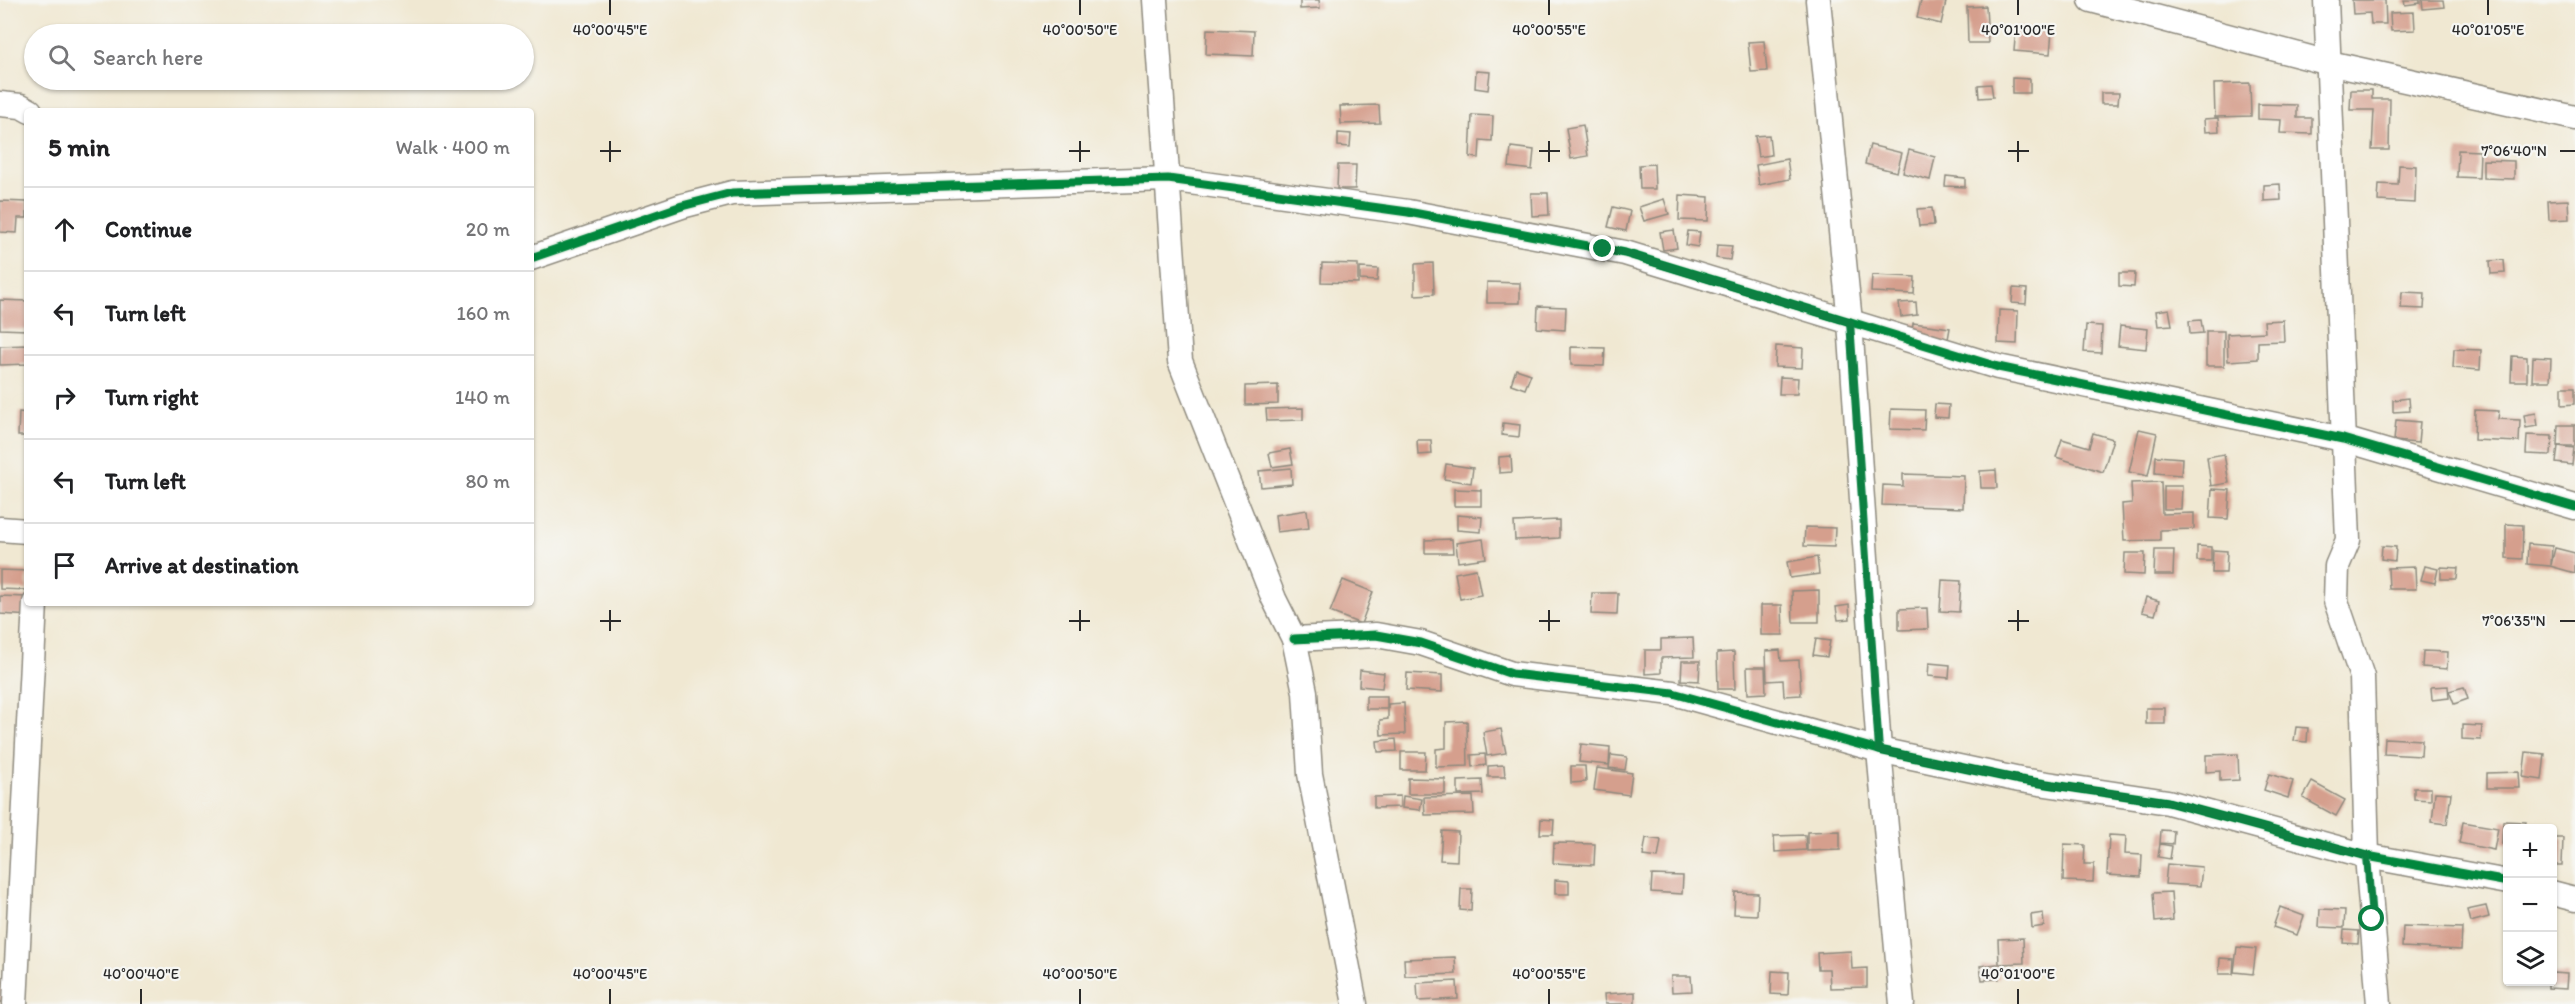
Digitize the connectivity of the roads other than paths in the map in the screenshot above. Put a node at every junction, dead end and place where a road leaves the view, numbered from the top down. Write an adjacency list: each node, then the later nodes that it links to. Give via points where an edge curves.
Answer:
1 (1155, 0): 9 (street)
2 (1818, 0): 11 (street)
3 (2091, 0): 5 (street)
4 (2326, 0): 5 (street)
5 (2329, 63): 8 (street); 12 (street)
6 (0, 104): 7 (street)
7 (25, 108)
8 (2575, 118)
9 (1168, 179): 10 (street, via 732,193 681,206); 11 (street, via 1408,212 1624,253); 17 (street, via 1180,361 1274,599)
10 (534, 257)
11 (1850, 322): 12 (street, via 1998,367); 18 (street)
12 (2343, 439): 13 (street); 19 (street, via 2348,540 2337,566 2336,602 2362,677)
13 (2575, 507)
14 (0, 529): 15 (street)
15 (24, 531)
16 (35, 606): 23 (street)
17 (1294, 639): 18 (street, via 1376,635 1421,643 1512,674 1672,693); 24 (street, via 1305,692 1310,774)
18 (1879, 750): 19 (street, via 2020,780 2168,802); 25 (street)
19 (2367, 856): 20 (street); 26 (street)
20 (2503, 881)
21 (2557, 894): 22 (street)
22 (2575, 899)
23 (15, 1004)
24 (1355, 1004)
25 (1902, 1004)
26 (2379, 1004)

